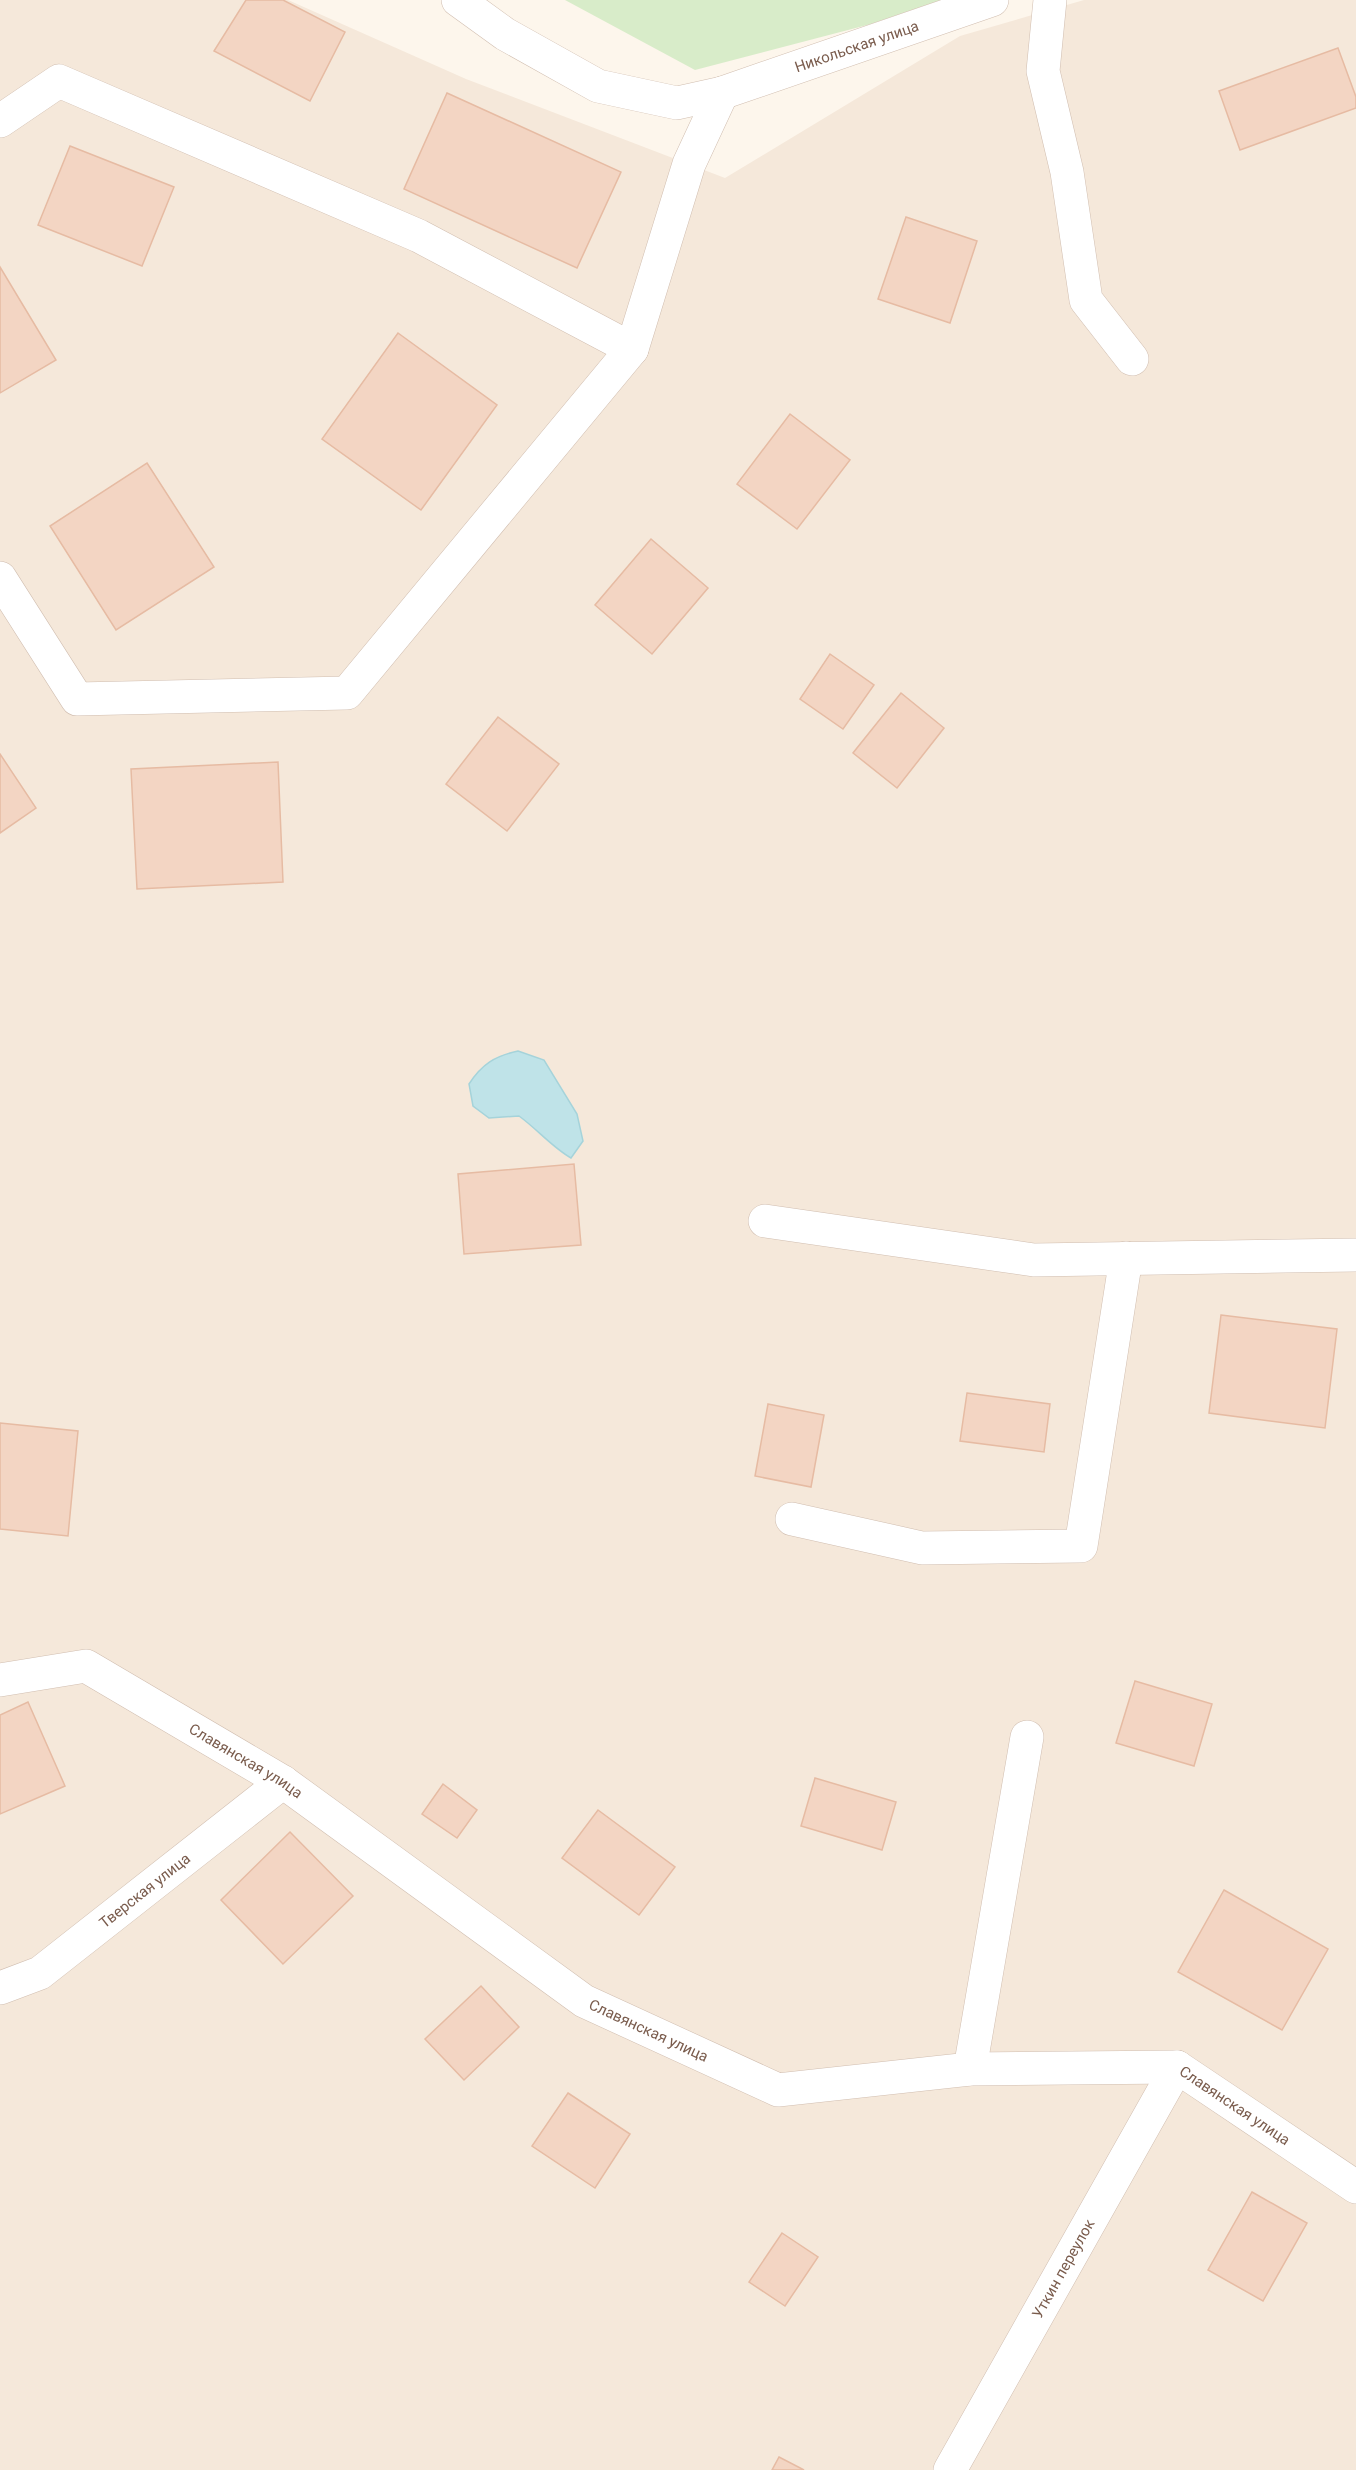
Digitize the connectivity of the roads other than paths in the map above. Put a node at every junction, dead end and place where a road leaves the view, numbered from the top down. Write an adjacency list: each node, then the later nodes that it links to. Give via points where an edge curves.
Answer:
1 (458, 0): 4 (street, Никольская улица, via 506,34 598,86 677,103)
2 (992, 0): 4 (street, Никольская улица)
3 (1050, 0): 7 (street, via 1043,71 1067,172 1086,300)
4 (722, 93): 6 (street, via 689,164)
5 (0, 121): 6 (street, via 59,81 419,236)
6 (632, 349): 8 (street, via 347,693 77,699)
7 (1132, 359)
8 (0, 578)
9 (765, 1221): 11 (street, via 1034,1260)
10 (1356, 1255): 11 (street)
11 (1126, 1258): 12 (street, via 1081,1546 922,1548)
12 (792, 1519)
13 (0, 1680): 15 (street, Славянская улица, via 86,1666)
14 (1027, 1737): 18 (street)
15 (283, 1782): 16 (street, Тверская улица, via 40,1973); 18 (street, Славянская улица, via 584,2001 778,2090)
16 (0, 1988)
17 (1178, 2067): 18 (street, Славянская улица); 19 (street, Славянская улица); 20 (street, Уткин переулок)
18 (970, 2069)
19 (1356, 2187)
20 (950, 2470)

